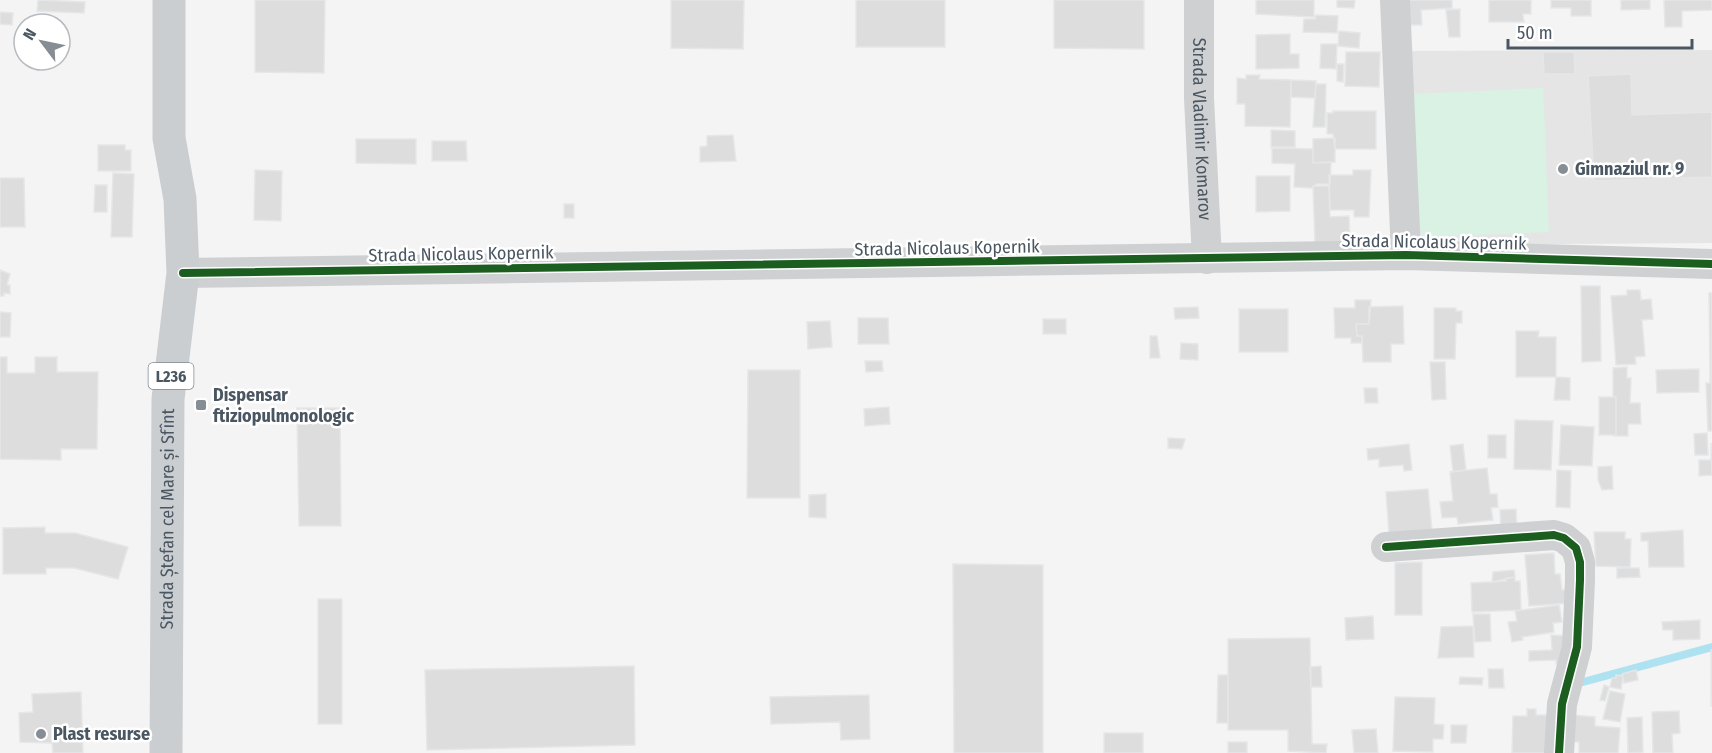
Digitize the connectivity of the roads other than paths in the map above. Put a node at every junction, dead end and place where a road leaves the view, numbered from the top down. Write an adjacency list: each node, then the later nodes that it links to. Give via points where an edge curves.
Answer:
1 (169, 0): 7 (main road, Strada Ștefan cel Mare și Sfînt / L236, via 169,138 180,199)
2 (1199, 0): 5 (street, Strada Vladimir Komarov, via 1199,98)
3 (1395, 0): 4 (street, Strada Nicolaus Kopernik)
4 (1406, 255): 5 (street, Strada Nicolaus Kopernik); 6 (street, Strada Nicolaus Kopernik)
5 (1207, 259): 7 (street, Strada Nicolaus Kopernik)
6 (1712, 264)
7 (183, 273): 9 (main road, Strada Ștefan cel Mare și Sfînt / L236, via 168,399)
8 (1386, 547): 10 (street, via 1554,535 1576,548 1580,580 1577,647 1562,704)
9 (165, 753)
10 (1559, 753)

